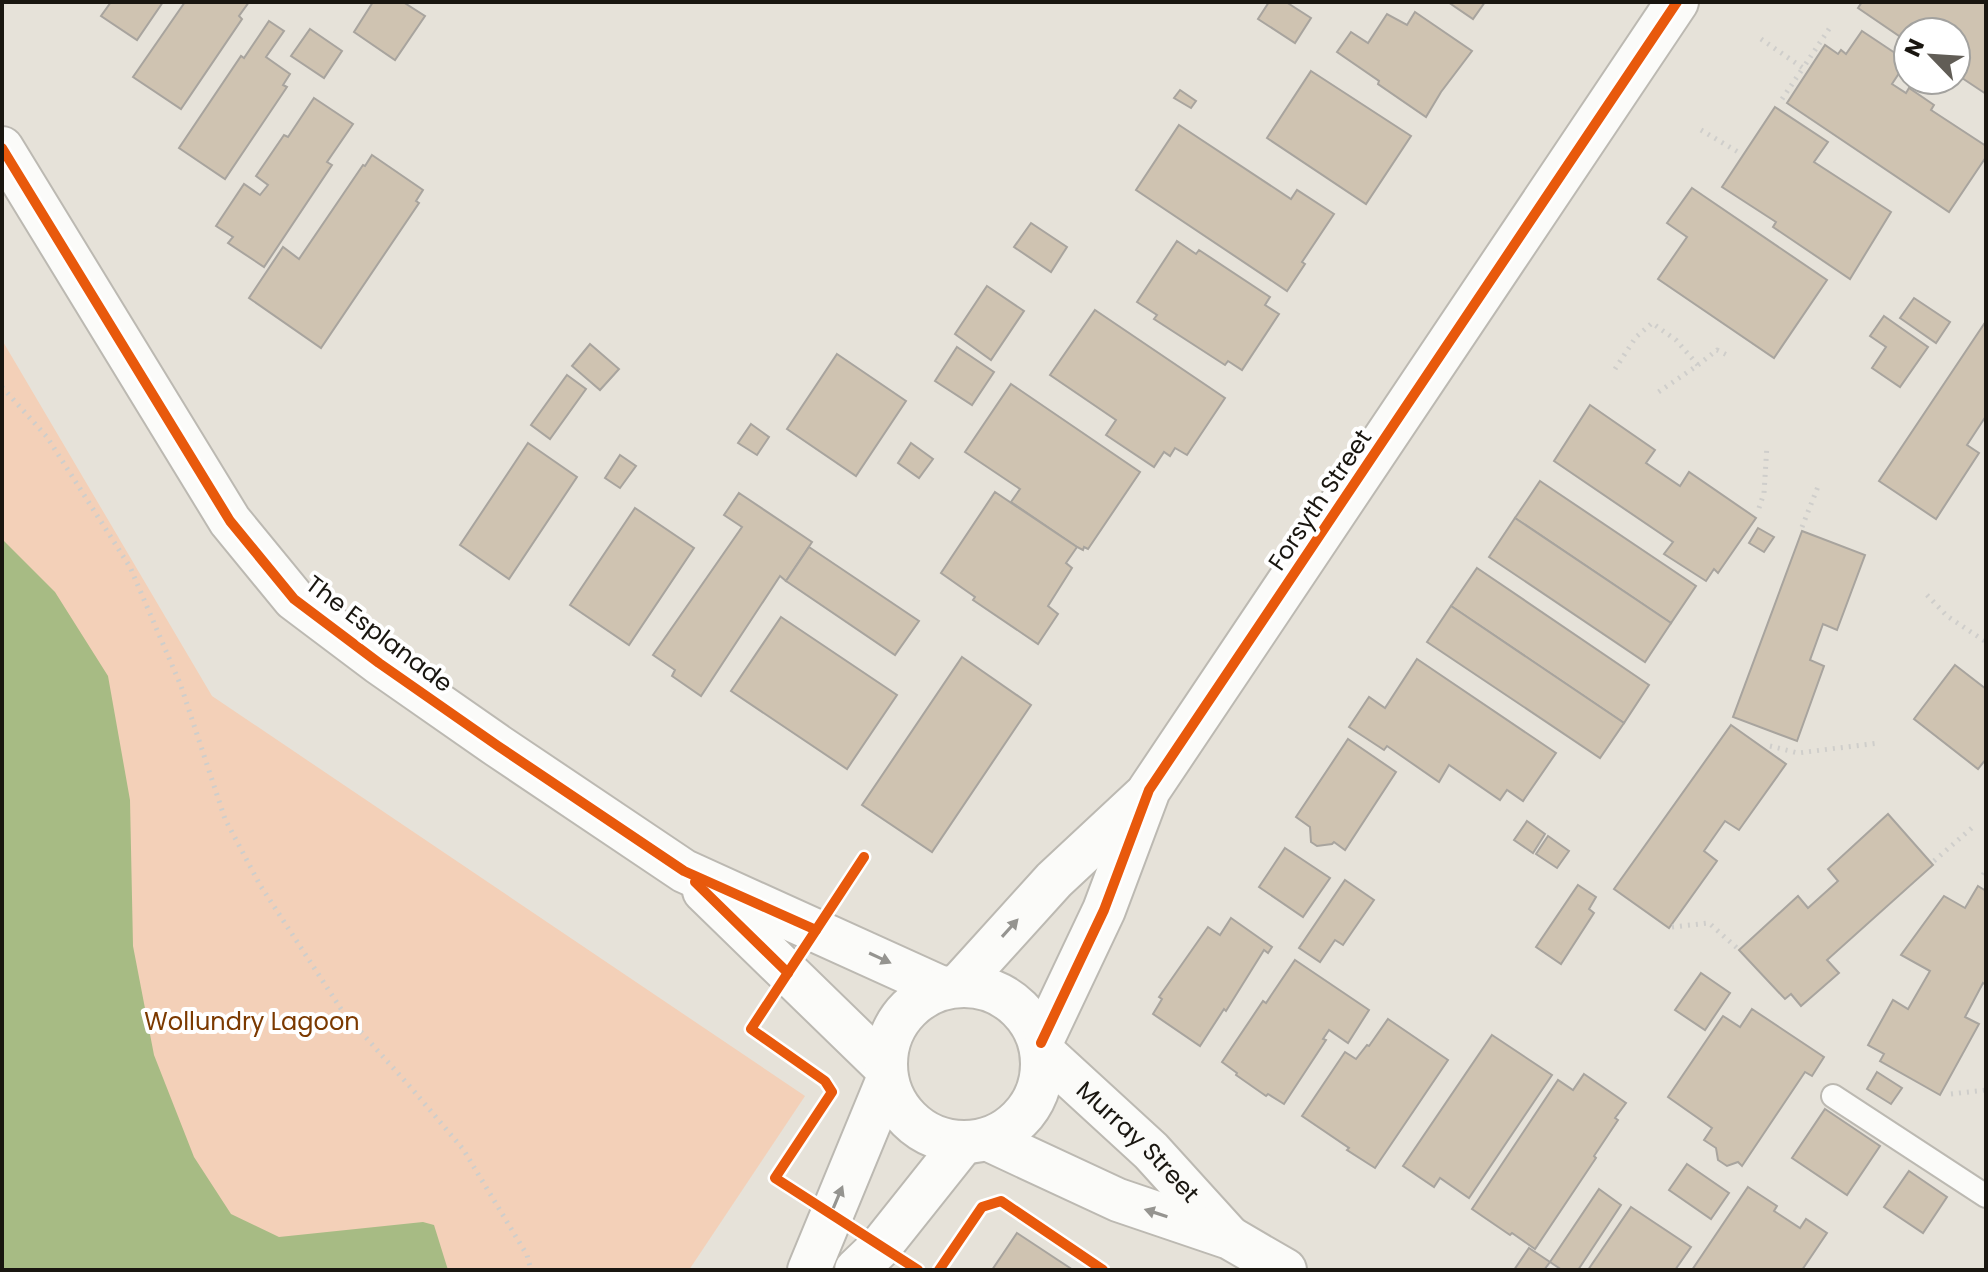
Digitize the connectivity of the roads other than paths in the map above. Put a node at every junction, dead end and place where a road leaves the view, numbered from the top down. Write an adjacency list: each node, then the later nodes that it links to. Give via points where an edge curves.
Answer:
1 (1677, 2): 3 (street, Forsyth Street)
2 (2, 148): 4 (street, The Esplanade, via 230,521 294,599)
3 (1149, 790): 5 (street, Forsyth Street, one-way to 3); 6 (street, Forsyth Street, via 1104,910)
4 (684, 871): 5 (street, one-way to 5); 7 (street)
5 (950, 987): 6 (street, via 985,988 1010,1000 1029,1018); 7 (street, via 919,1000 900,1018 889,1041)
6 (1042, 1047): 9 (street, via 1043,1073 1026,1114 1009,1129); 11 (street, Murray Street, via 1151,1151)
7 (886, 1074): 9 (street, via 894,1101 923,1131 942,1140); 12 (street, one-way to 7)
8 (1833, 1096): 10 (lane)
9 (976, 1141): 11 (street, Murray Street, one-way to 9, via 1118,1200); 13 (street)
10 (1986, 1196)
11 (1230, 1238): 14 (street, Murray Street)
12 (809, 1270)
13 (856, 1270)
14 (1285, 1270)

